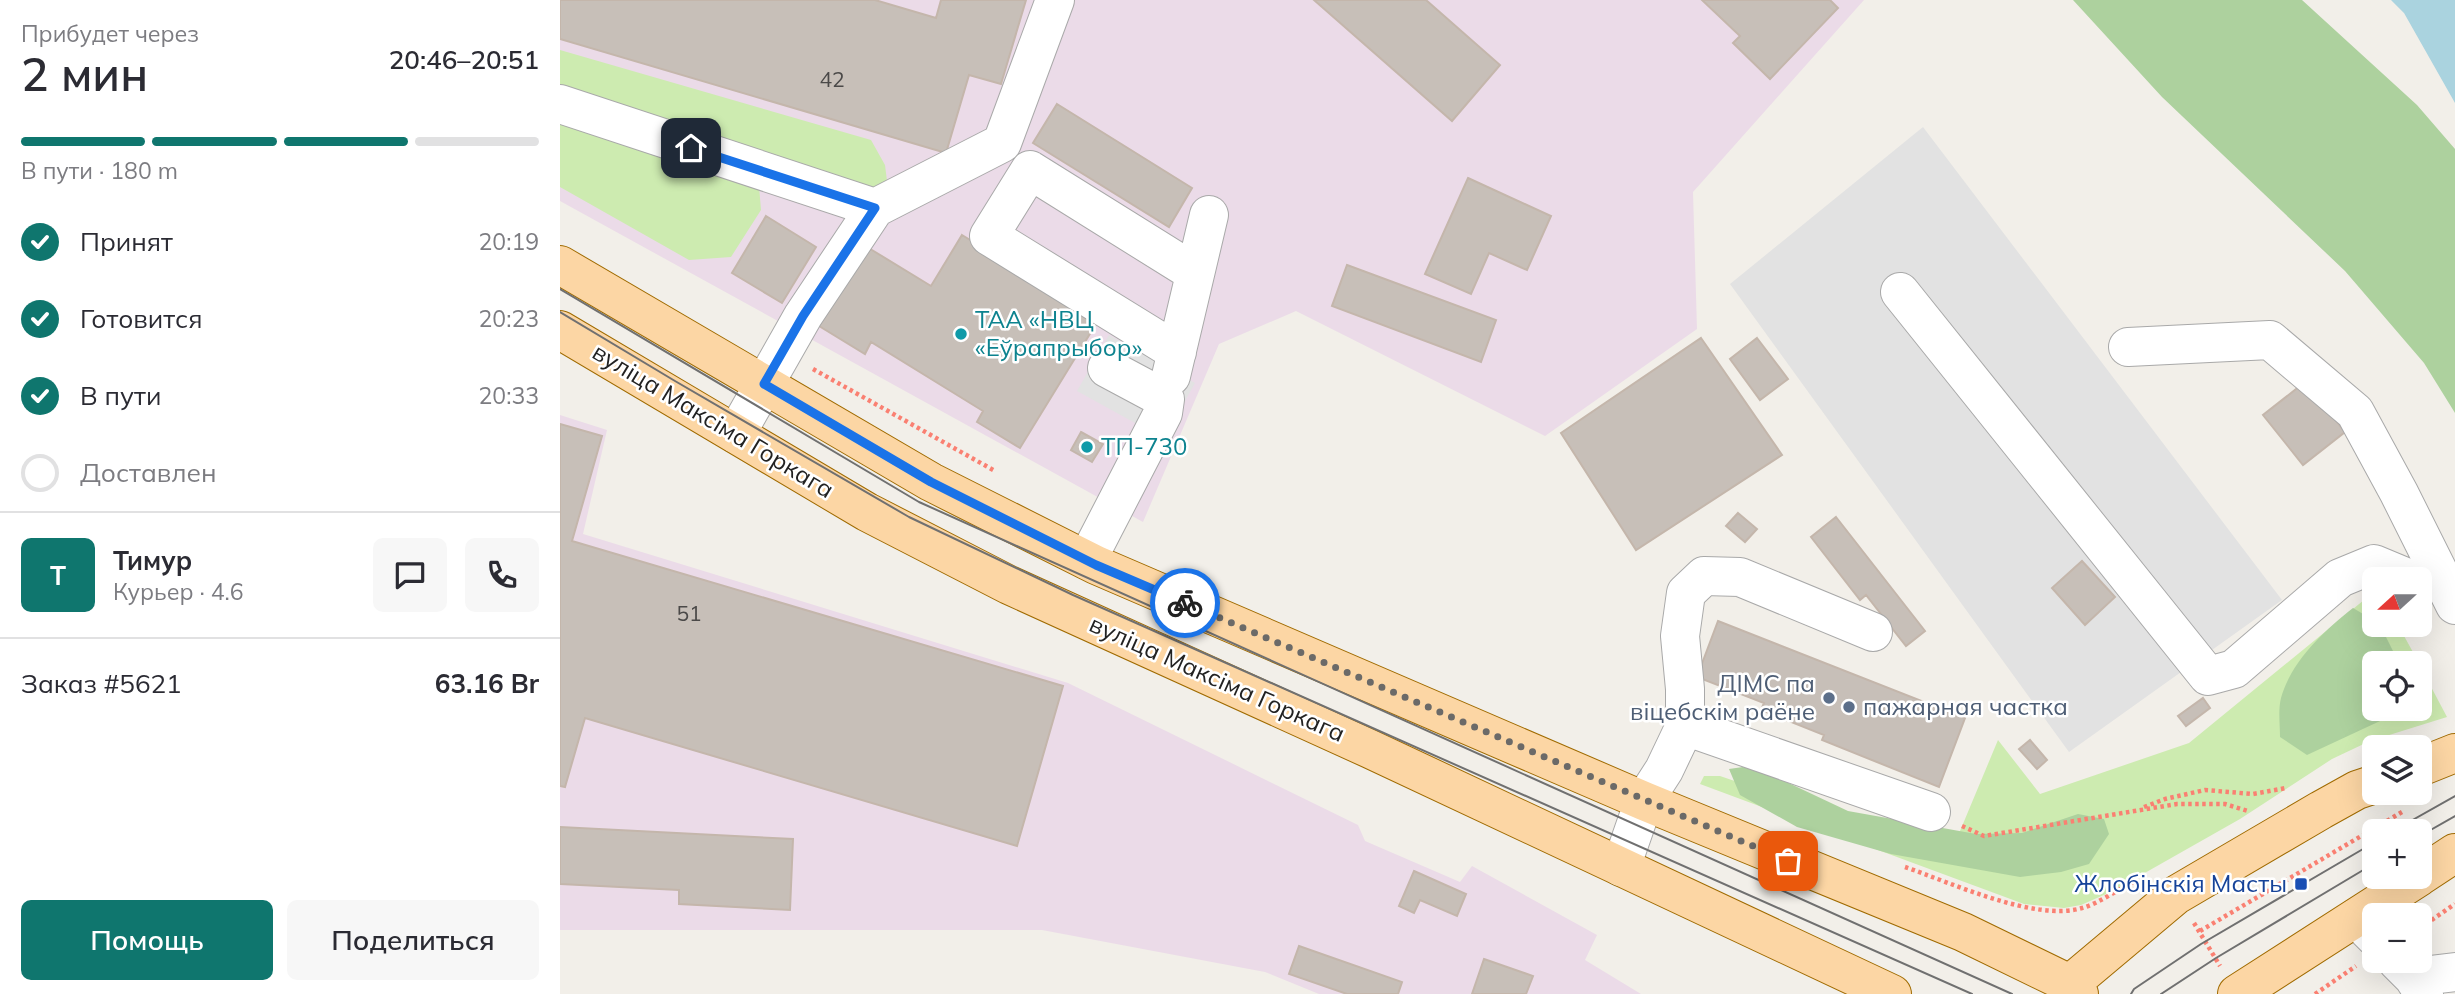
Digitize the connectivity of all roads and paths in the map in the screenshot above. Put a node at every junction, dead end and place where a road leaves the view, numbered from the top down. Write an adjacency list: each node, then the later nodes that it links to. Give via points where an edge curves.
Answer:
1 (1055, 0): 3 (street, via 1002,143)
2 (560, 104): 3 (street)
3 (875, 208): 10 (street)
4 (1209, 215): 6 (street)
5 (560, 265): 13 (main road)
6 (1195, 273): 11 (street); 11 (street, via 1030,170 989,236)
7 (1900, 292): 18 (street, via 2208,676 2234,669 2340,578)
8 (560, 330): 15 (main road, вуліца Максіма Горкага)
9 (2128, 347): 20 (street, via 2270,340 2355,412)
10 (783, 351): 13 (street); 16 (path)
11 (1177, 352): 14 (street)
12 (1107, 368): 14 (street)
13 (764, 384): 15 (street); 17 (main road, via 931,482)
14 (1165, 398): 17 (street, via 1163,413)
15 (736, 434): 38 (main road, вуліца Максіма Горкага, via 867,512 1009,585)
16 (1004, 477)
17 (1087, 560): 29 (main road)
18 (2362, 569)
19 (2432, 593): 20 (street)
20 (2455, 607)
21 (1873, 632): 22 (street, via 1740,577 1704,576 1686,593 1680,636)
22 (1685, 726): 29 (street); 33 (street)
23 (2455, 753): 24 (main road)
24 (2432, 762)
25 (2297, 782): 26 (path)
26 (2287, 788): 28 (path); 31 (path, via 2253,794 2205,790)
27 (2362, 788): 41 (main road)
28 (2266, 799)
29 (1644, 801): 38 (street); 52 (main road, via 1963,932)
30 (2258, 805): 32 (path)
31 (2137, 810): 32 (path, via 2225,804); 33 (path, via 1984,836)
32 (2249, 811): 35 (path)
33 (1931, 812)
34 (2402, 812): 46 (path)
35 (2238, 819)
36 (2455, 853): 39 (main road)
37 (1903, 866): 42 (path)
38 (1621, 867): 53 (main road, вуліца Максіма Горкага)
39 (2432, 868)
40 (2137, 880): 42 (path, via 2082,908 2047,912)
41 (2176, 895): 46 (path); 52 (main road)
42 (2005, 901): 44 (path)
43 (2455, 904): 45 (path)
44 (2000, 910)
45 (2432, 920)
46 (2200, 932): 51 (path)
47 (2362, 962): 51 (main road)
48 (2362, 967): 54 (path, via 2337,976)
49 (2432, 967): 50 (street)
50 (2455, 972)
51 (2230, 981)
52 (2073, 990)
53 (1892, 994)
54 (2315, 994)

